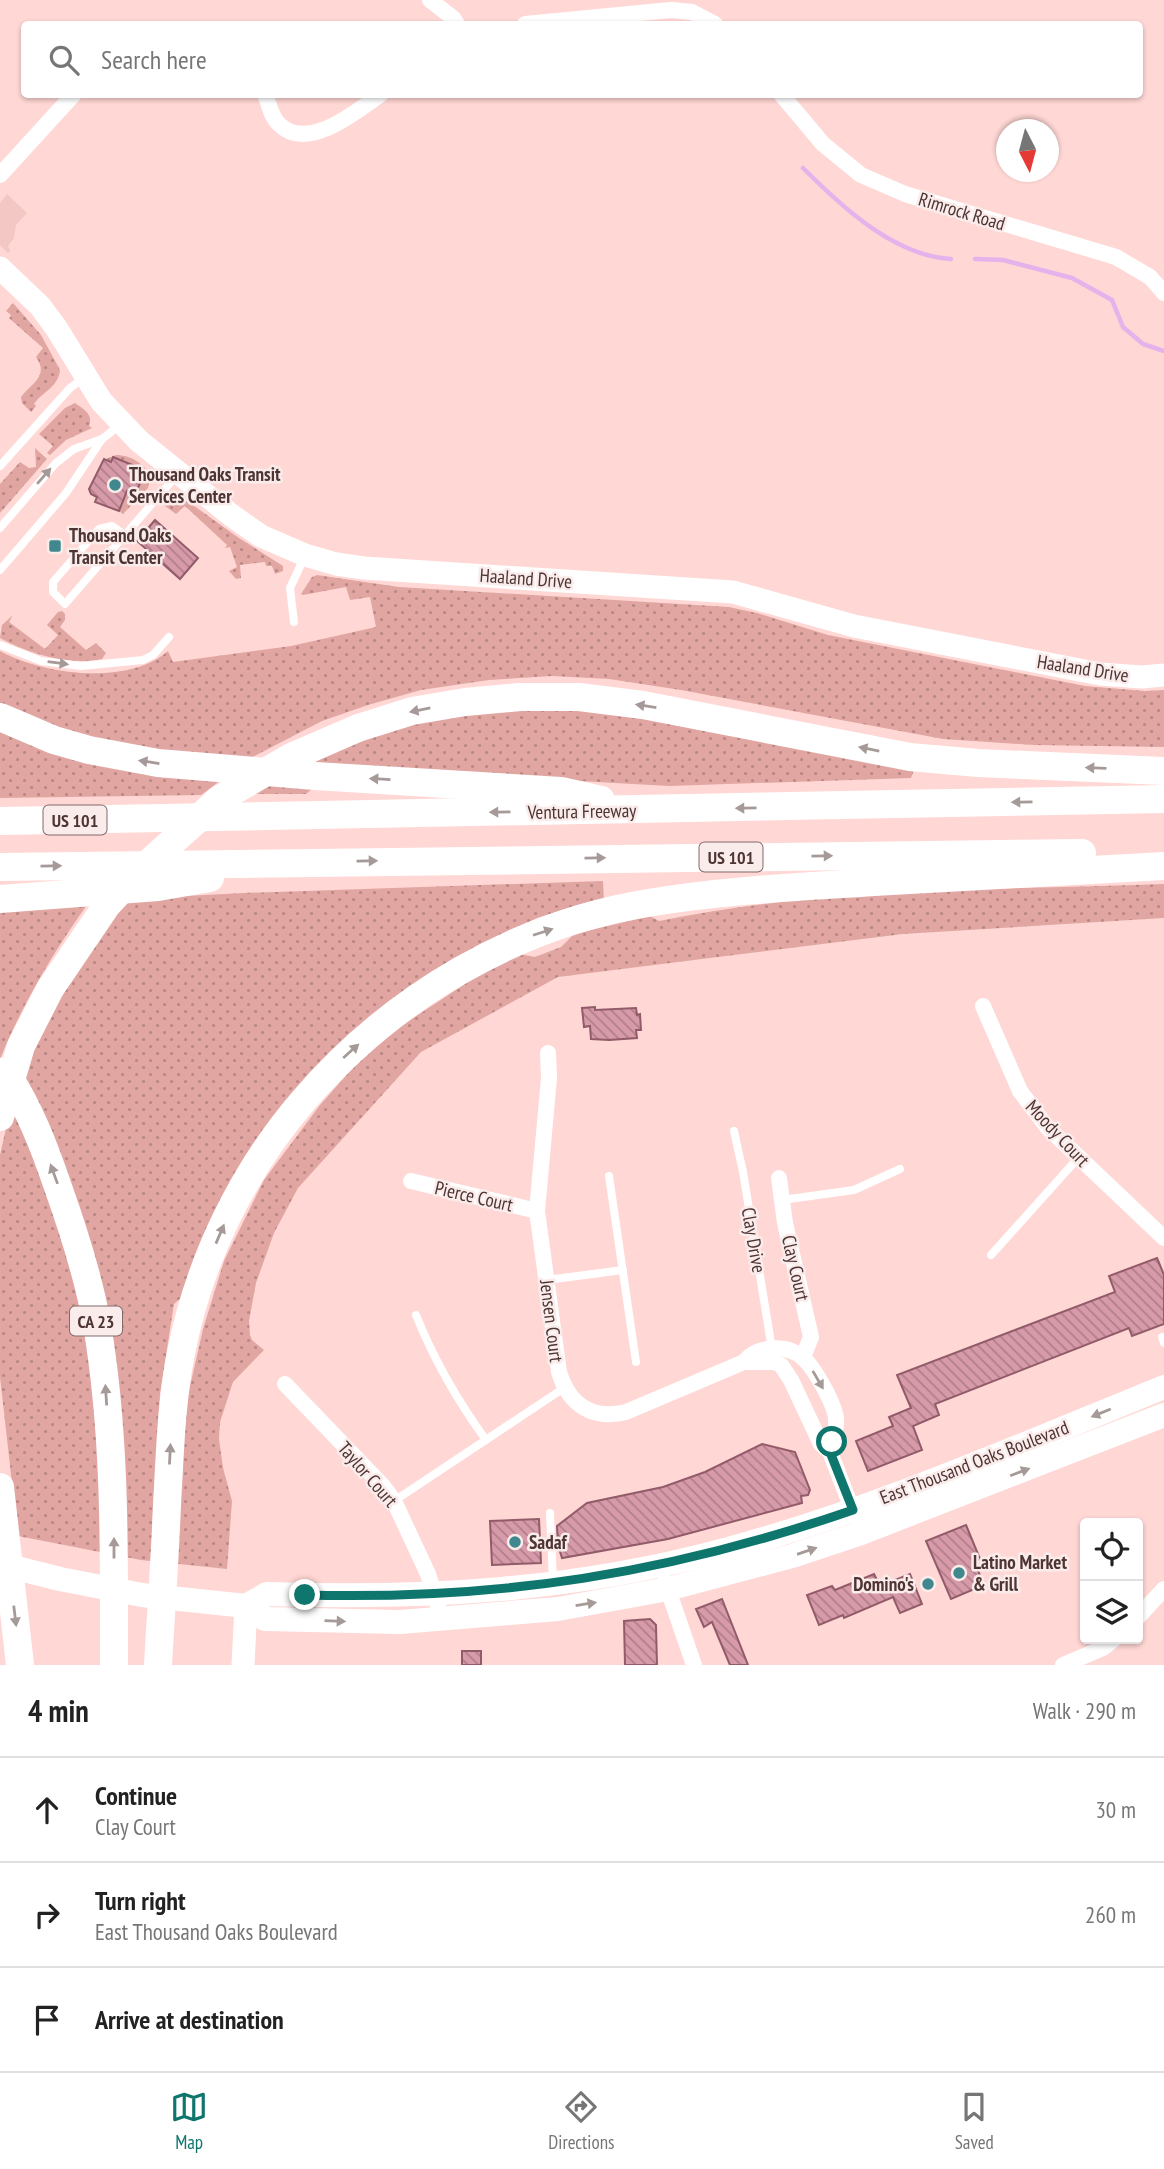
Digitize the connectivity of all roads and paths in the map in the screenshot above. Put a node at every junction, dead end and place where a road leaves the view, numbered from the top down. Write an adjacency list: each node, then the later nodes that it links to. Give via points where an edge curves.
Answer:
1 (430, 0): 3 (street)
2 (693, 6): 4 (street); 5 (street)
3 (455, 21)
4 (556, 21)
5 (711, 21)
6 (70, 98): 10 (street)
7 (266, 98): 8 (street, via 279,125 300,133 335,125)
8 (375, 98)
9 (784, 98): 12 (street, Rimrock Road, via 823,144 861,175 905,194 1116,257 1150,277)
10 (0, 175)
11 (0, 268): 13 (street, Haaland Drive, via 40,306)
12 (1164, 293)
13 (85, 377): 14 (street, Haaland Drive); 16 (lane)
14 (121, 424): 15 (lane); 17 (street, Haaland Drive)
15 (102, 439): 18 (lane, one-way to 15, via 56,463 74,449); 21 (lane, via 66,494)
16 (0, 466)
17 (179, 473): 19 (lane); 20 (street, Haaland Drive, via 261,536)
18 (0, 528)
19 (125, 535): 19 (lane, via 65,604 52,592 62,572 99,529 112,526)
20 (305, 555): 22 (lane, via 290,588); 25 (street, Haaland Drive, via 364,568 733,592 854,626 1073,669 1121,676)
21 (0, 570)
22 (294, 622)
23 (169, 637): 24 (lane, one-way to 23, via 41,662 81,666 143,660)
24 (0, 645)
25 (1164, 675)
26 (0, 717): 29 (highway, one-way to 26, via 561,791 158,763 54,740)
27 (1164, 771): 39 (highway, one-way to 39, via 910,757 643,705 579,697 520,697 412,711 291,757 220,799 133,877 107,905 50,989 21,1046)
28 (1164, 799): 29 (highway, Ventura Freeway / US 101, one-way to 29)
29 (641, 810): 30 (highway, Ventura Freeway / US 101, one-way to 30)
30 (0, 821)
31 (1164, 852): 32 (highway, US 101, one-way to 31)
32 (299, 862): 34 (highway, US 101, one-way to 32); 35 (highway, via 158,887)
33 (1164, 866): 79 (highway, one-way to 33, via 171,1427 181,1353 196,1296 218,1237 256,1164 328,1072 381,1023 475,961 530,936 651,902 767,888)
34 (0, 867)
35 (0, 899)
36 (983, 1006): 41 (street, Moody Court, via 1020,1091 1047,1127)
37 (548, 1053): 47 (street, Jensen Court)
38 (0, 1063): 78 (highway, CA 23, one-way to 38, via 114,1512 97,1322 86,1270 40,1138)
39 (0, 1117)
40 (734, 1131): 53 (lane, Clay Drive)
41 (1079, 1157): 48 (street, Moody Court); 49 (lane)
42 (900, 1169): 46 (lane, via 854,1190)
43 (609, 1176): 50 (lane)
44 (779, 1178): 46 (street, Clay Court)
45 (411, 1181): 47 (street, Pierce Court)
46 (782, 1200): 54 (street, Clay Court, via 811,1337)
47 (537, 1211): 51 (street, Jensen Court)
48 (1164, 1238)
49 (991, 1255)
50 (623, 1270): 51 (lane); 55 (lane)
51 (547, 1280): 59 (street, Jensen Court)
52 (416, 1315): 61 (lane, via 439,1367)
53 (772, 1349): 54 (street); 56 (street, via 750,1355)
54 (803, 1357): 62 (street, one-way to 62, via 836,1419)
55 (636, 1362)
56 (744, 1363): 59 (street, Jensen Court, via 609,1416 576,1402); 62 (street, via 774,1363 786,1370 821,1444)
57 (285, 1384): 64 (street, Taylor Court)
58 (1164, 1387): 66 (main road, East Thousand Oaks Boulevard, one-way to 66)
59 (564, 1388): 61 (lane)
60 (1164, 1415): 66 (main road, East Thousand Oaks Boulevard, one-way to 60)
61 (486, 1440): 64 (lane)
62 (830, 1452): 66 (street)
63 (1, 1493): 77 (highway, one-way to 77)
64 (394, 1501): 71 (street, Taylor Court, via 429,1574)
65 (550, 1513): 69 (lane)
66 (857, 1521): 68 (main road, East Thousand Oaks Boulevard, via 727,1550)
67 (0, 1564): 72 (main road, East Thousand Oaks Boulevard, via 142,1595)
68 (664, 1577): 69 (main road, East Thousand Oaks Boulevard); 73 (main road, East Thousand Oaks Boulevard, one-way to 68); 81 (street)
69 (553, 1584): 71 (main road, East Thousand Oaks Boulevard); 73 (lane)
70 (1164, 1589): 74 (street)
71 (434, 1595): 72 (main road, East Thousand Oaks Boulevard, via 267,1594); 75 (street, Taylor Court)
72 (246, 1606): 75 (main road, East Thousand Oaks Boulevard, one-way to 75, via 265,1619); 80 (street)
73 (555, 1609): 75 (main road, East Thousand Oaks Boulevard)
74 (1143, 1612)
75 (442, 1619)
76 (1107, 1644): 82 (street)
77 (20, 1662)
78 (114, 1665)
79 (158, 1665)
80 (243, 1665)
81 (694, 1665)
82 (1063, 1665)

